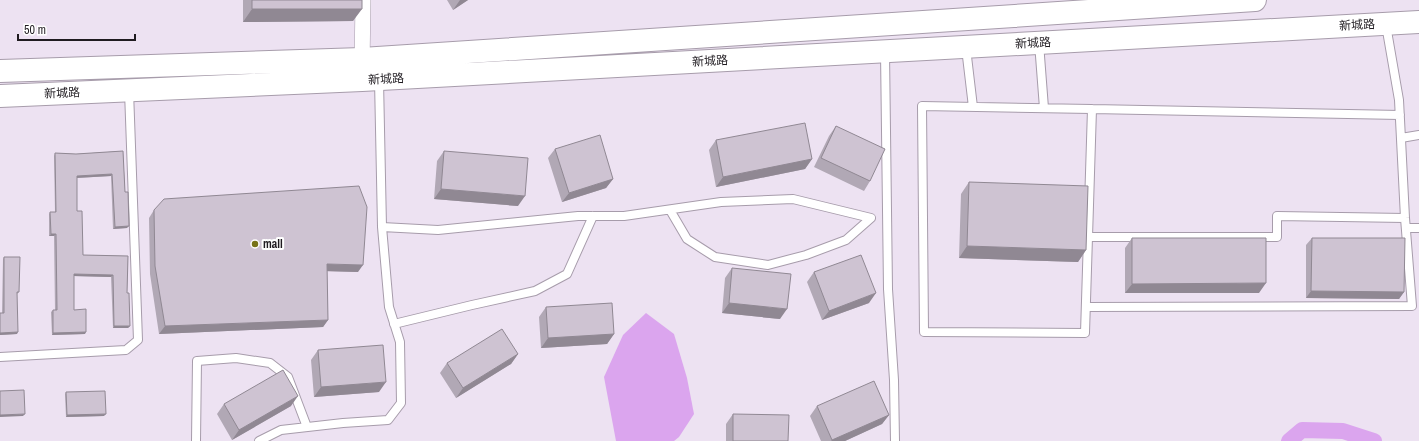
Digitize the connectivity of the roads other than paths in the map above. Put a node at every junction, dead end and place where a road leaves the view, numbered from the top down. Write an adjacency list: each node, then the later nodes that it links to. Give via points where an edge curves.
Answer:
1 (362, 0): 8 (street)
2 (1256, 0): 8 (main road, 新城路)
3 (1419, 22): 4 (main road, 新城路)
4 (1386, 24): 5 (main road, 新城路); 16 (lane)
5 (1039, 43): 6 (main road, 新城路); 14 (lane)
6 (966, 47): 7 (main road, 新城路); 13 (lane)
7 (885, 51): 10 (main road, 新城路); 22 (lane)
8 (362, 59): 9 (main road, 新城路); 10 (street)
9 (0, 71)
10 (371, 80): 11 (main road, 新城路); 24 (lane)
11 (129, 90): 12 (main road, 新城路); 30 (lane, via 138,340 126,350)
12 (0, 96)
13 (973, 107): 14 (lane); 28 (lane, via 922,106 924,332 1085,333)
14 (1044, 108): 15 (lane)
15 (1092, 109): 16 (lane); 27 (lane)
16 (1400, 115): 18 (lane)
17 (1419, 135): 18 (lane)
18 (1401, 138): 23 (lane)
19 (670, 210): 20 (lane, via 624,216); 21 (lane, via 721,202 793,199); 21 (lane, via 687,239 715,257 768,265 806,255 846,240)
20 (593, 216): 24 (lane, via 438,230); 29 (lane, via 567,274 535,291)
21 (871, 218): 22 (lane)
22 (886, 218): 34 (lane)
23 (1405, 218): 25 (lane); 27 (lane, via 1277,216 1277,237)
24 (382, 227): 29 (lane, via 389,308)
25 (1406, 228): 26 (lane); 28 (lane, via 1412,306)
26 (1419, 228)
27 (1088, 237): 28 (lane)
28 (1086, 307)
29 (394, 324): 31 (lane, via 400,342 401,403 388,420)
30 (0, 357)
31 (307, 427): 32 (lane, via 288,377 270,364 236,358 197,361); 33 (lane, via 281,430)
32 (196, 441)
33 (259, 441)
34 (895, 441)

